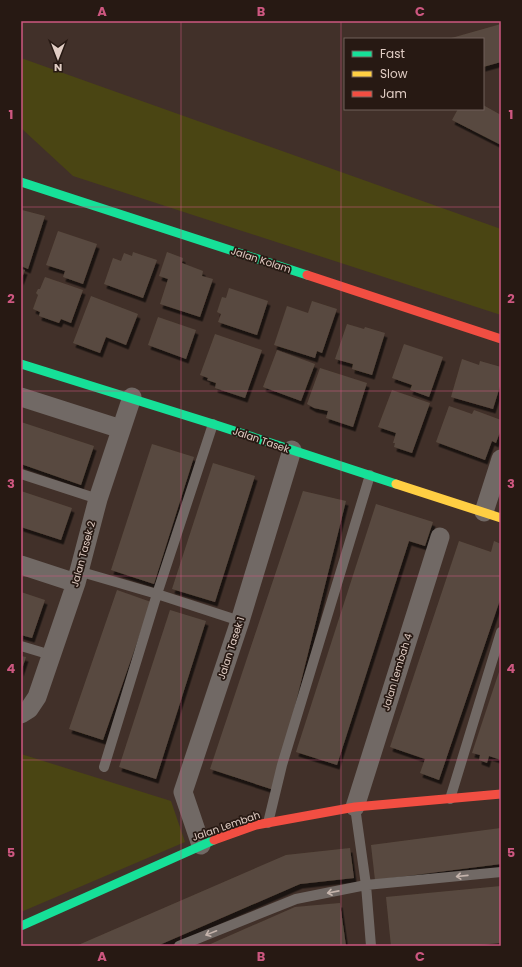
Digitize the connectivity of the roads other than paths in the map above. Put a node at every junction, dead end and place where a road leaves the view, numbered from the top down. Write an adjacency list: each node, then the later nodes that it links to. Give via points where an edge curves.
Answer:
1 (21, 182): 2 (street, Jalan Kolam)
2 (501, 339)
3 (21, 364): 5 (street, Jalan Tasek)
4 (21, 397): 7 (street)
5 (132, 397): 6 (street, Jalan Tasek); 7 (street, Jalan Tasek 2)
6 (214, 424): 8 (street, Jalan Tasek); 17 (lane)
7 (121, 429): 12 (street, Jalan Tasek 2)
8 (292, 450): 11 (street, Jalan Tasek); 18 (street, Jalan Tasek 1)
9 (501, 459): 13 (street)
10 (21, 474): 12 (lane)
11 (370, 475): 13 (street, Jalan Tasek); 27 (lane, via 282,765)
12 (98, 499): 16 (street, Jalan Tasek 2)
13 (493, 515)
14 (440, 537): 26 (street, Jalan Lembah 4)
15 (21, 565): 16 (street)
16 (77, 577): 17 (lane); 21 (street, Jalan Tasek 2)
17 (156, 594): 18 (lane); 23 (lane)
18 (240, 622): 28 (street, Jalan Tasek 1, via 183,792)
19 (501, 632): 25 (lane)
20 (21, 646): 21 (lane)
21 (51, 655): 22 (street, Jalan Tasek 2, via 37,697)
22 (25, 712)
23 (104, 767)
24 (501, 794): 25 (street, Jalan Lembah)
25 (450, 799): 26 (street, Jalan Lembah)
26 (355, 807): 27 (street, Jalan Lembah); 30 (lane)
27 (268, 823): 28 (street, Jalan Lembah)
28 (201, 845): 31 (street, Jalan Lembah)
29 (501, 872): 30 (lane, one-way to 30)
30 (366, 885): 32 (lane, one-way to 32, via 296,899); 33 (lane)
31 (21, 926)
32 (179, 946)
33 (371, 946)

